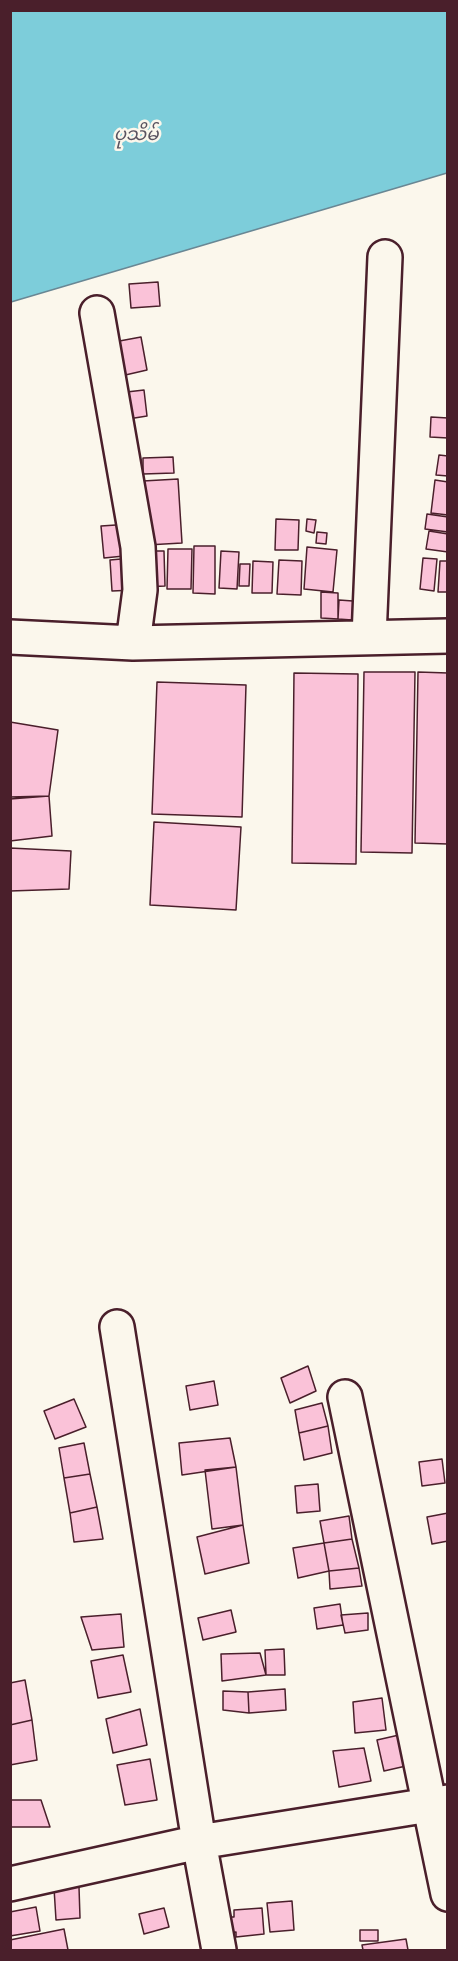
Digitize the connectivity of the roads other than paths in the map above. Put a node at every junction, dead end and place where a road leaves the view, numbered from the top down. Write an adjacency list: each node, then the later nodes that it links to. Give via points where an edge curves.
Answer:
1 (384, 257): 5 (street)
2 (97, 313): 6 (street, via 138,547 140,590)
3 (447, 636): 5 (street)
4 (10, 637): 6 (street)
5 (369, 637): 6 (street)
6 (133, 642)
7 (117, 1327): 10 (street)
8 (345, 1397): 9 (street)
9 (439, 1803): 10 (street); 12 (street)
10 (199, 1842): 11 (street); 13 (street)
11 (10, 1884)
12 (447, 1894)
13 (219, 1950)

